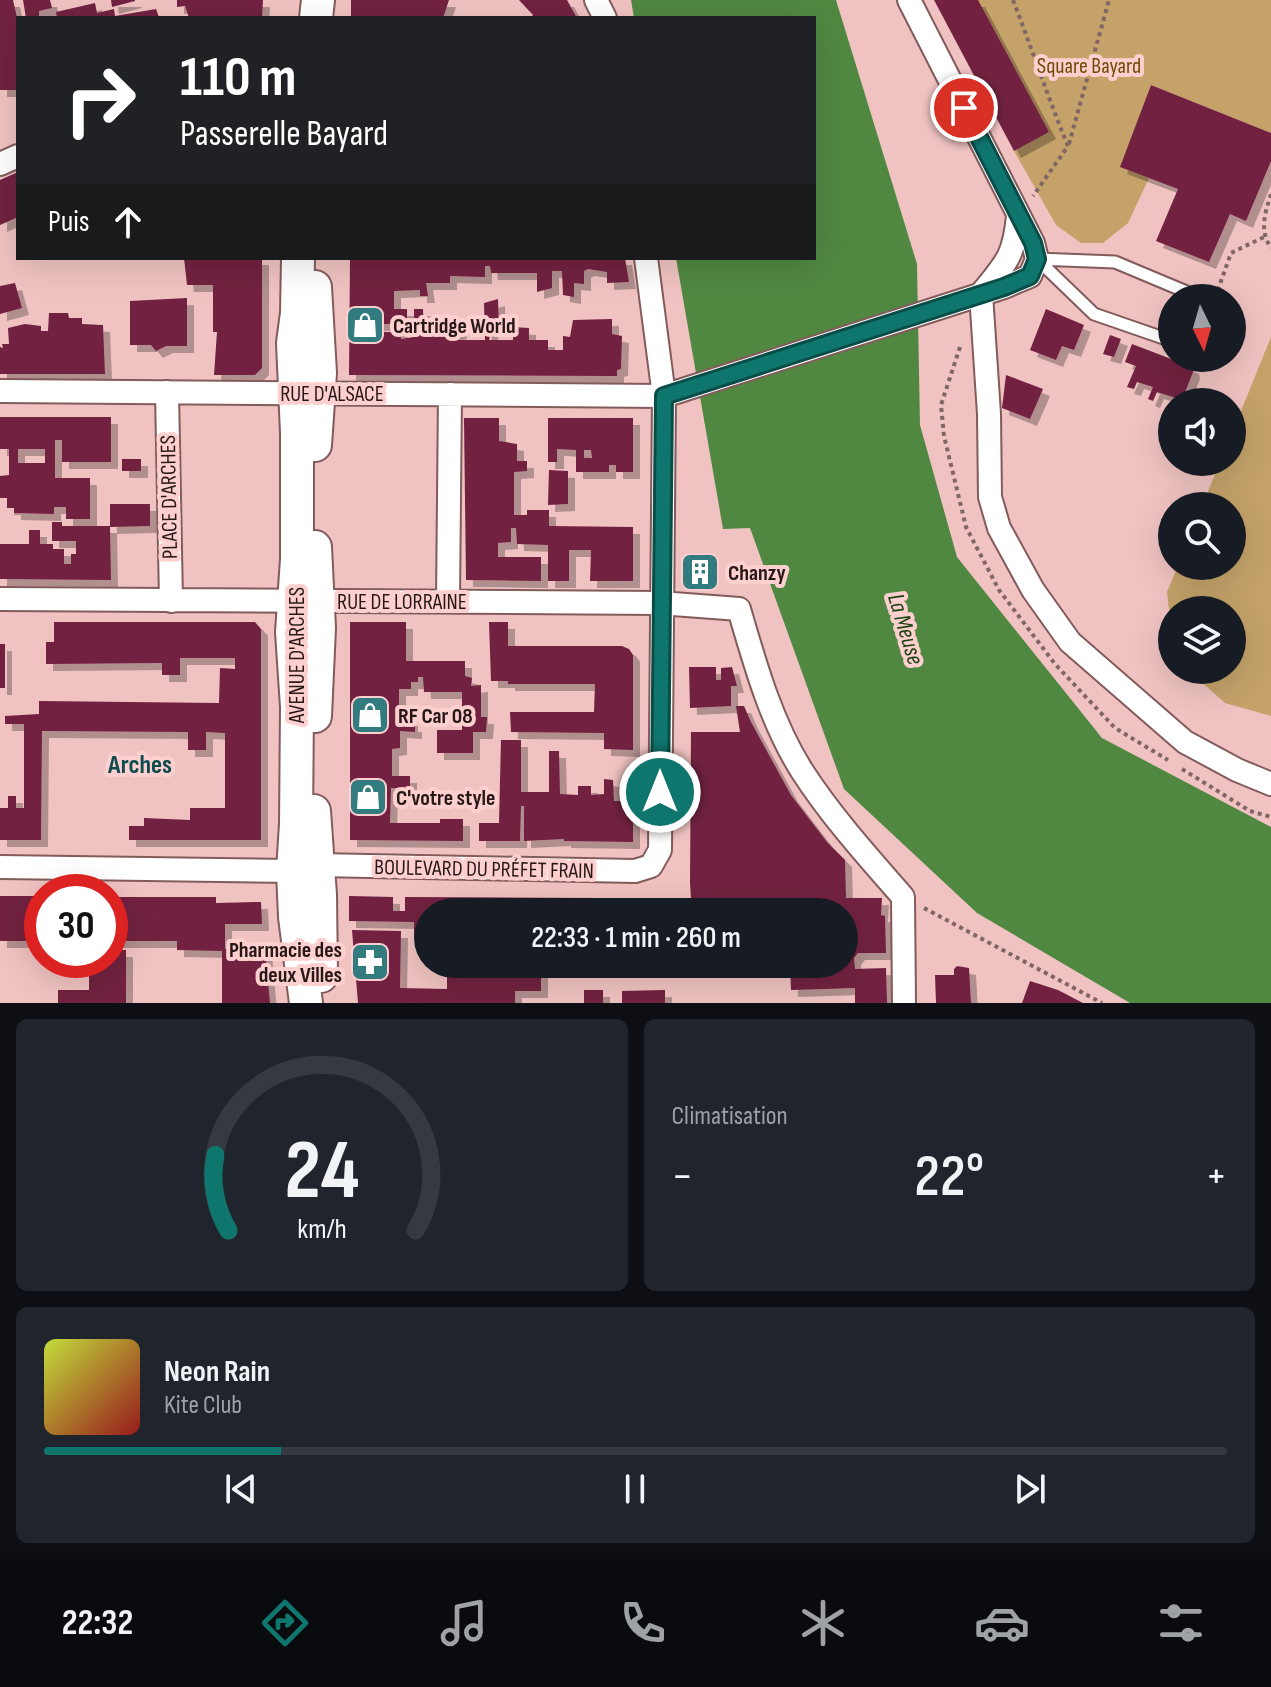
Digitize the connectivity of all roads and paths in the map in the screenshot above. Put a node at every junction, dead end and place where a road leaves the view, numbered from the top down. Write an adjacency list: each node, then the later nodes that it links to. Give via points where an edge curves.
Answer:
1 (909, 0): 6 (street)
2 (1013, 0): 4 (path)
3 (1109, 0): 4 (path)
4 (1068, 146): 6 (path)
5 (1271, 194): 7 (path)
6 (1018, 216): 9 (street); 13 (street, via 1033,243)
7 (1264, 237): 8 (path); 15 (path, via 1231,253)
8 (1271, 248)
9 (1011, 254): 13 (street); 16 (street)
10 (298, 260): 20 (main road, AVENUE D'ARCHES, via 293,343)
11 (315, 260): 20 (main road, AVENUE D'ARCHES)
12 (646, 260): 22 (street)
13 (1034, 268): 14 (lane, via 1115,262); 16 (street, RUE D'ALSACE); 17 (lane, via 1094,314)
14 (1168, 284)
15 (1220, 284)
16 (981, 294): 22 (street, RUE D'ALSACE); 28 (street, via 990,497 999,528 1033,590 1070,642 1185,742)
17 (1158, 336)
18 (0, 391): 19 (street, RUE D'ALSACE)
19 (167, 392): 20 (street, RUE D'ALSACE); 24 (street, PLACE D'ARCHES)
20 (307, 393): 21 (street, RUE D'ALSACE); 25 (main road, AVENUE D'ARCHES, via 297,433 297,559)
21 (450, 394): 22 (street, RUE D'ALSACE); 26 (street)
22 (664, 396): 27 (street)
23 (0, 599): 24 (street, RUE DE LORRAINE)
24 (171, 601): 25 (street, RUE DE LORRAINE)
25 (306, 601): 26 (street, RUE DE LORRAINE); 30 (main road, AVENUE D'ARCHES, via 319,639 314,809)
26 (448, 601): 27 (street, RUE DE LORRAINE)
27 (660, 603): 30 (street, BOULEVARD DU PRÉFET FRAIN, via 660,850 651,866 635,871); 31 (street, RUE DE LORRAINE, via 739,609 763,692 801,770)
28 (1271, 784)
29 (0, 867): 30 (street, BOULEVARD DU PRÉFET FRAIN)
30 (305, 868): 32 (main road, AVENUE D'ARCHES, via 295,917); 33 (main road, AVENUE D'ARCHES)
31 (903, 897): 34 (street); 35 (path)
32 (306, 1003)
33 (324, 1003)
34 (904, 1003)
35 (1102, 1003)

